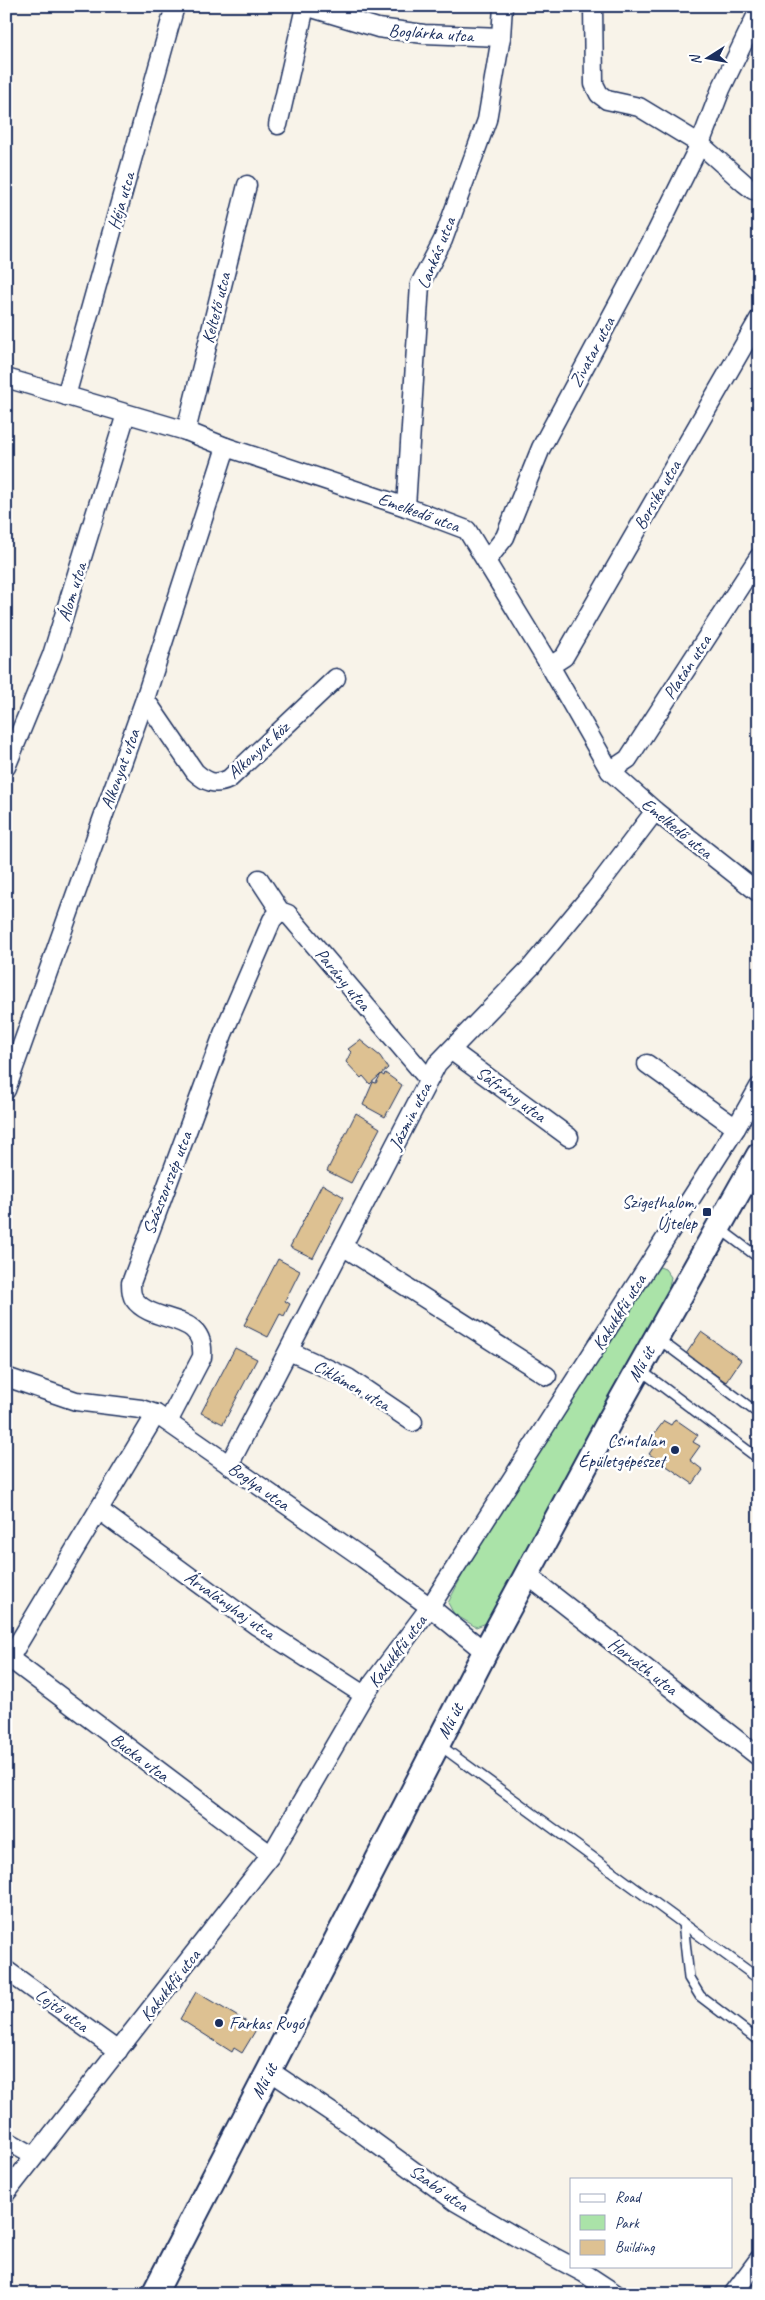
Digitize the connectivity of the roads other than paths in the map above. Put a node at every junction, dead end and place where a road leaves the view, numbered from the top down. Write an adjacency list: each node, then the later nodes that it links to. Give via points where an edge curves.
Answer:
1 (176, 6): 13 (street, Héja utca)
2 (305, 6): 6 (street, Boglárka utca, via 378,28 424,34); 7 (street)
3 (504, 6): 6 (street, Lankás utca)
4 (593, 6): 8 (street, via 594,84 599,94 608,100 639,107)
5 (759, 10): 8 (street, Zivatar utca, via 721,89)
6 (501, 37): 17 (street, Lankás utca, via 488,120 443,240 420,284)
7 (278, 125)
8 (700, 144): 10 (street, via 749,186); 19 (street, Zivatar utca, via 541,448 505,537)
9 (247, 185): 15 (street, Keltető utca)
10 (759, 190)
11 (759, 318): 20 (street, Borsika utca, via 564,656)
12 (6, 378): 13 (street, Emelkedő utca)
13 (66, 396): 14 (street, Emelkedő utca)
14 (126, 414): 15 (street, Emelkedő utca); 23 (street, Álom utca, via 52,655)
15 (186, 430): 16 (street, Emelkedő utca)
16 (226, 446): 17 (street, Emelkedő utca); 22 (street, Alkonyat utca)
17 (406, 507): 19 (street, Emelkedő utca, via 467,530)
18 (759, 557): 24 (street, Platán utca, via 628,759)
19 (487, 560): 20 (street, Emelkedő utca)
20 (550, 666): 24 (street, Emelkedő utca)
21 (336, 678): 22 (street, Alkonyat köz, via 228,779 213,783 195,772)
22 (145, 699): 33 (street, Alkonyat utca)
23 (6, 767)
24 (610, 771): 25 (street, Emelkedő utca)
25 (655, 811): 27 (street, Emelkedő utca); 29 (street, Jázmin utca, via 532,966)
26 (259, 879): 28 (street, Parány utca)
27 (759, 894)
28 (280, 911): 31 (street, Parány utca, via 288,914); 46 (street, Százszorszép utca, via 272,920 223,1034 130,1283 132,1297 141,1306 189,1326 199,1333 203,1346 202,1356)
29 (452, 1051): 31 (street, Jázmin utca, via 437,1064); 35 (street, Sáfrány utca)
30 (647, 1064): 34 (street)
31 (428, 1079): 38 (street, Jázmin utca)
32 (759, 1087): 34 (street, Kakukkfű utca)
33 (6, 1090)
34 (736, 1128): 52 (street, Kakukkfű utca)
35 (569, 1137)
36 (759, 1156): 37 (street, Mű út)
37 (718, 1228): 39 (lane); 40 (street, Mű út)
38 (344, 1247): 41 (street, Jázmin utca); 43 (street)
39 (759, 1258)
40 (656, 1338): 42 (street, Mű út); 45 (lane)
41 (289, 1350): 47 (street, Ciklámen utca, via 348,1378); 49 (street, Jázmin utca)
42 (639, 1369): 48 (lane); 51 (street, Mű út)
43 (547, 1376)
44 (6, 1378): 46 (street, Boglya utca, via 76,1400 142,1409)
45 (759, 1414)
46 (162, 1418): 49 (street, Boglya utca); 50 (street)
47 (413, 1422)
48 (759, 1459)
49 (229, 1465): 52 (street, Boglya utca)
50 (99, 1510): 54 (street); 55 (street, Árvalányhaj utca, via 257,1626)
51 (527, 1575): 53 (street, Mű út); 57 (street, Horváth utca)
52 (430, 1607): 53 (street, Boglya utca); 55 (street, Kakukkfű utca)
53 (486, 1652): 56 (street, Mű út)
54 (8, 1661): 58 (street, Bucka utca)
55 (364, 1695): 58 (street, Kakukkfű utca)
56 (438, 1744): 59 (lane); 64 (street, Mű út)
57 (759, 1757)
58 (271, 1855): 63 (street, Kakukkfű utca)
59 (684, 1924): 61 (lane); 62 (lane, via 688,1978 700,1996)
60 (6, 1970): 63 (street, Lejtő utca)
61 (759, 1979)
62 (759, 2041)
63 (118, 2051): 66 (street, Kakukkfű utca)
64 (270, 2071): 69 (street, Szabó utca, via 456,2202); 72 (street, Mű út)
65 (6, 2140): 66 (street)
66 (34, 2156): 67 (street, Kakukkfű utca)
67 (6, 2193)
68 (759, 2260): 71 (street)
69 (570, 2266)
70 (575, 2268): 73 (street, Szabó utca)
71 (753, 2278): 74 (street)
72 (154, 2294)
73 (616, 2294)
74 (733, 2294)

